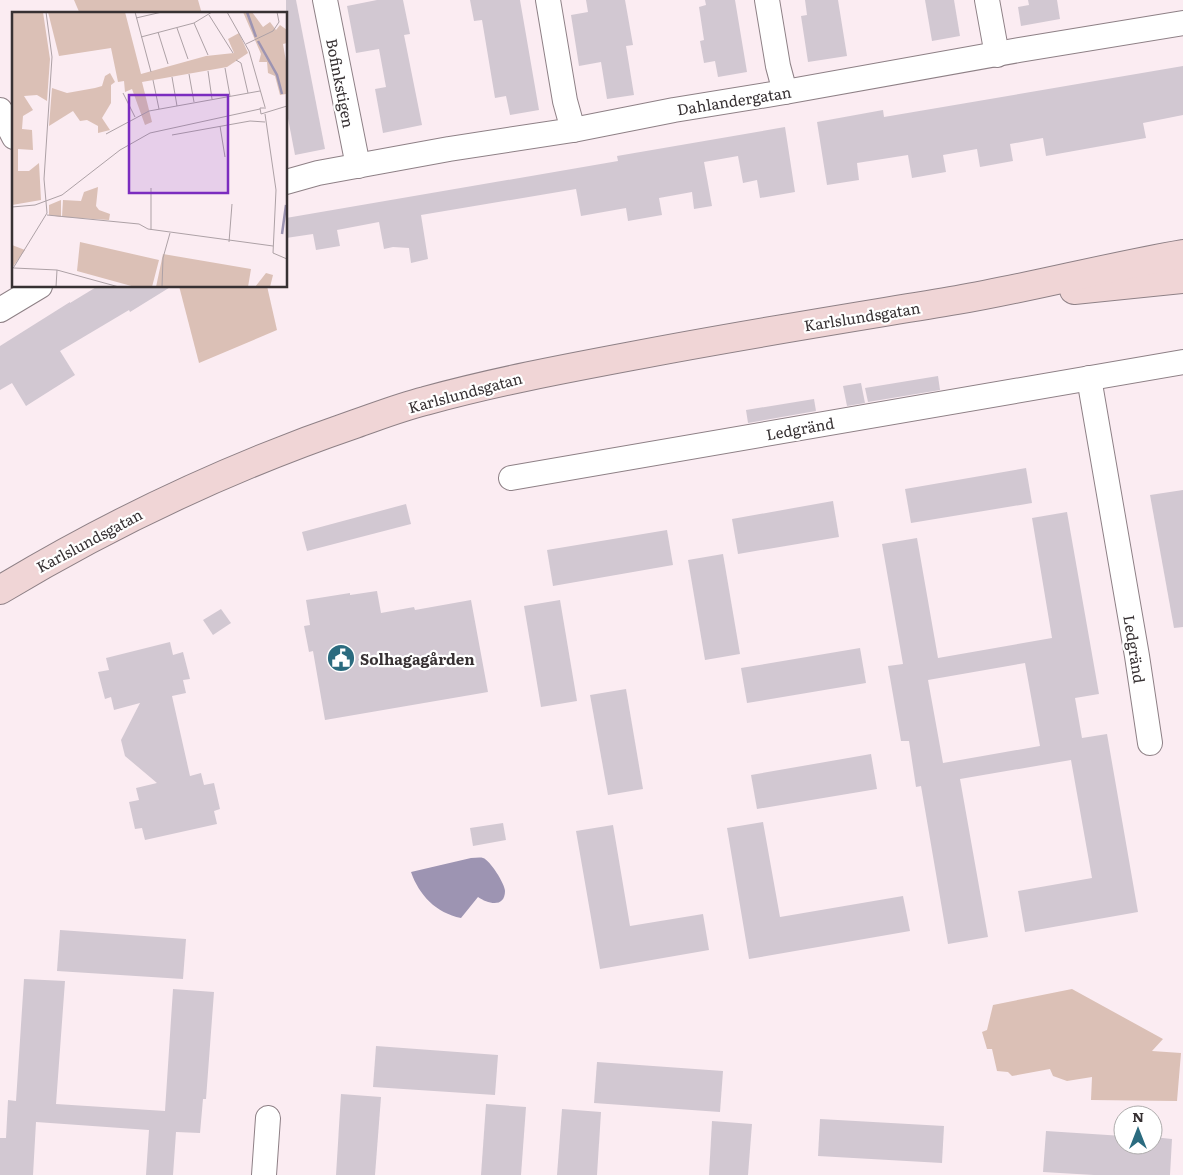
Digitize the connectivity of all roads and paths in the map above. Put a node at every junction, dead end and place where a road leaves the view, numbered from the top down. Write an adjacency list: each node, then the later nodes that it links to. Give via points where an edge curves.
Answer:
1 (325, 0): 11 (street, Bofinkstigen)
2 (548, 0): 9 (street)
3 (767, 0): 7 (street)
4 (988, 0): 6 (street)
5 (1183, 23): 6 (street, Dahlandergatan)
6 (997, 55): 7 (street, Dahlandergatan)
7 (785, 92): 9 (street, Dahlandergatan)
8 (0, 110): 10 (street)
9 (573, 130): 11 (street, Dahlandergatan)
10 (12, 133)
11 (358, 166): 12 (street, Dahlandergatan)
12 (288, 181)
13 (1183, 254): 16 (main road, Karlslundsgatan)
14 (1183, 279): 16 (main road, Karlslundsgatan)
15 (37, 288): 17 (street)
16 (963, 299): 21 (main road, Karlslundsgatan, via 516,377 422,401 303,442 196,485 53,558)
17 (0, 310)
18 (1183, 362): 19 (street, Ledgränd)
19 (1089, 378): 20 (street, Ledgränd); 22 (street, Ledgränd)
20 (511, 478)
21 (0, 590)
22 (1150, 743)
23 (268, 1118): 24 (street)
24 (264, 1175)

